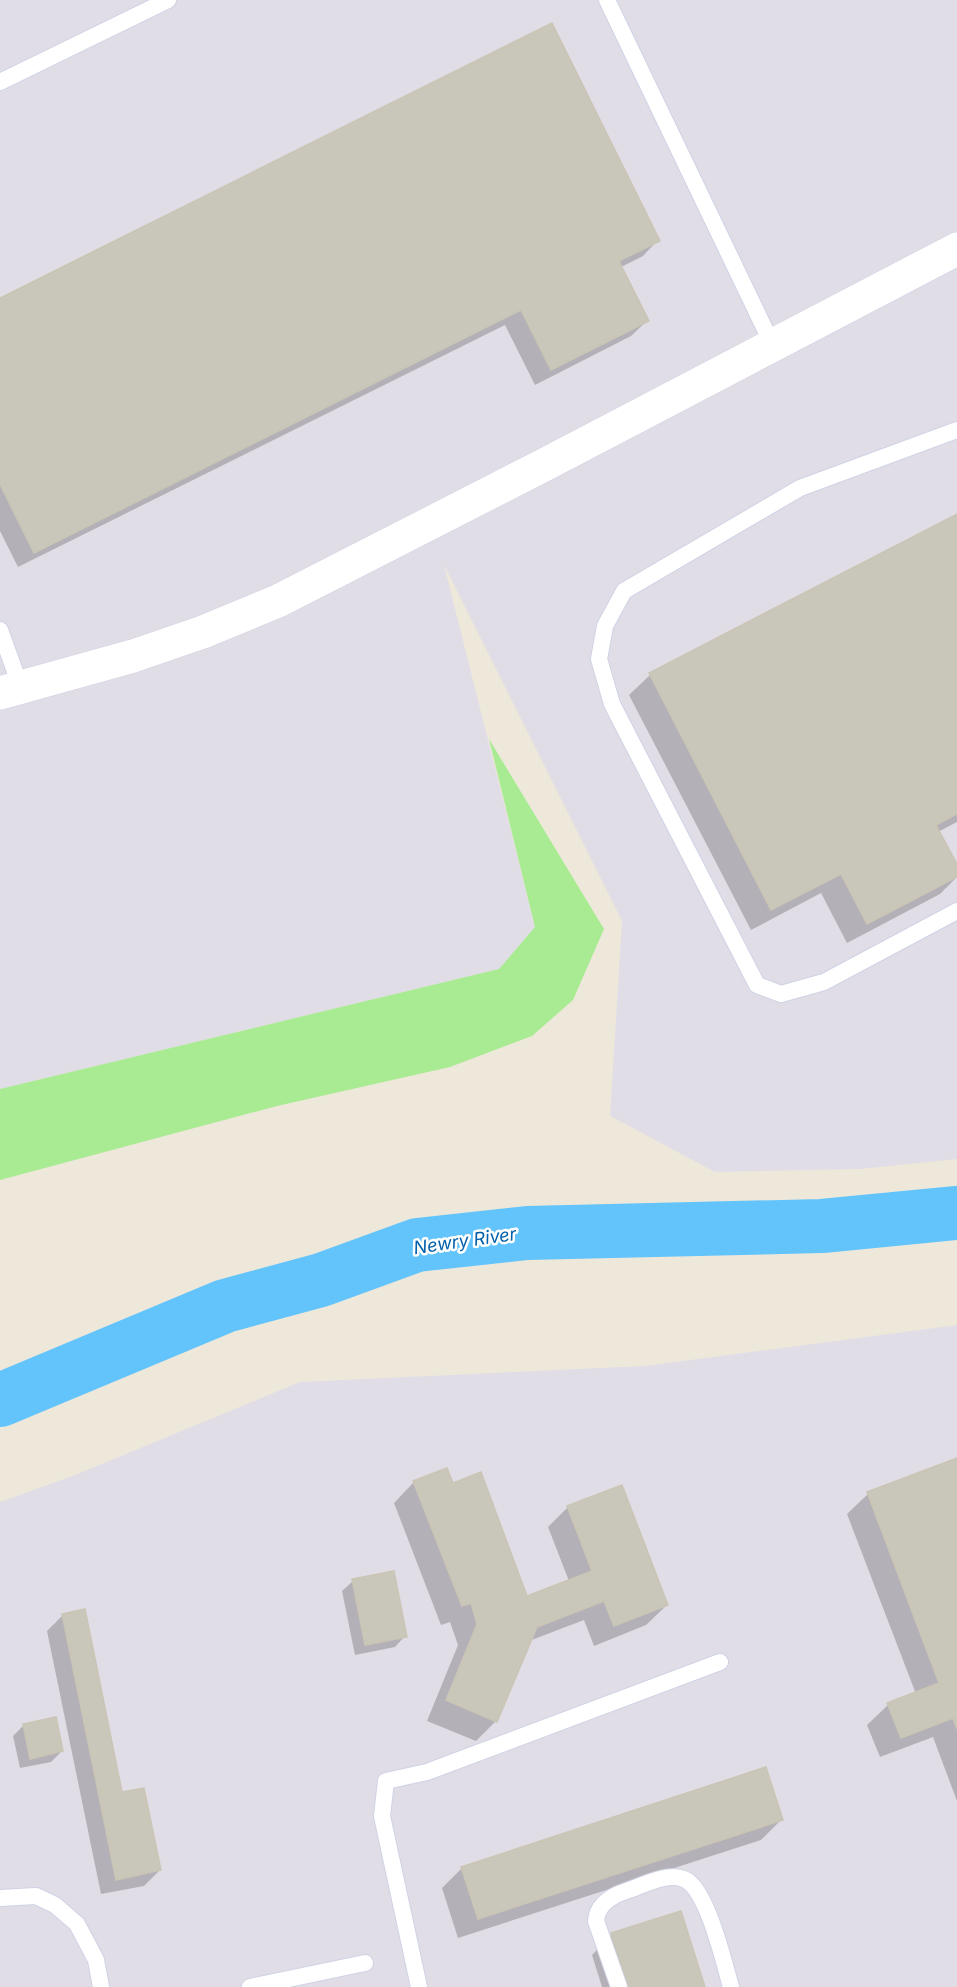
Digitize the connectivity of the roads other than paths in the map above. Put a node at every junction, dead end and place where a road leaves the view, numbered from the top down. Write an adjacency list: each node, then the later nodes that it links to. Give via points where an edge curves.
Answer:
1 (168, 0): 3 (lane)
2 (607, 0): 5 (lane)
3 (0, 82)
4 (957, 249): 5 (street)
5 (773, 346): 8 (street, via 278,601 133,656)
6 (957, 430): 9 (lane, via 800,488 624,591 604,626 599,659 612,704 758,985 781,994 824,982)
7 (0, 630): 8 (lane)
8 (10, 691)
9 (957, 911)
10 (720, 1662): 15 (lane, via 426,1772 386,1781 382,1816)
11 (0, 1898): 13 (lane, via 36,1896 55,1905 77,1924 96,1960)
12 (364, 1963): 14 (lane)
13 (101, 1987)
14 (250, 1987)
15 (419, 1987)
16 (618, 1987): 17 (lane, via 596,1921 597,1912 618,1894 665,1878 684,1878 697,1888)
17 (731, 1987)

